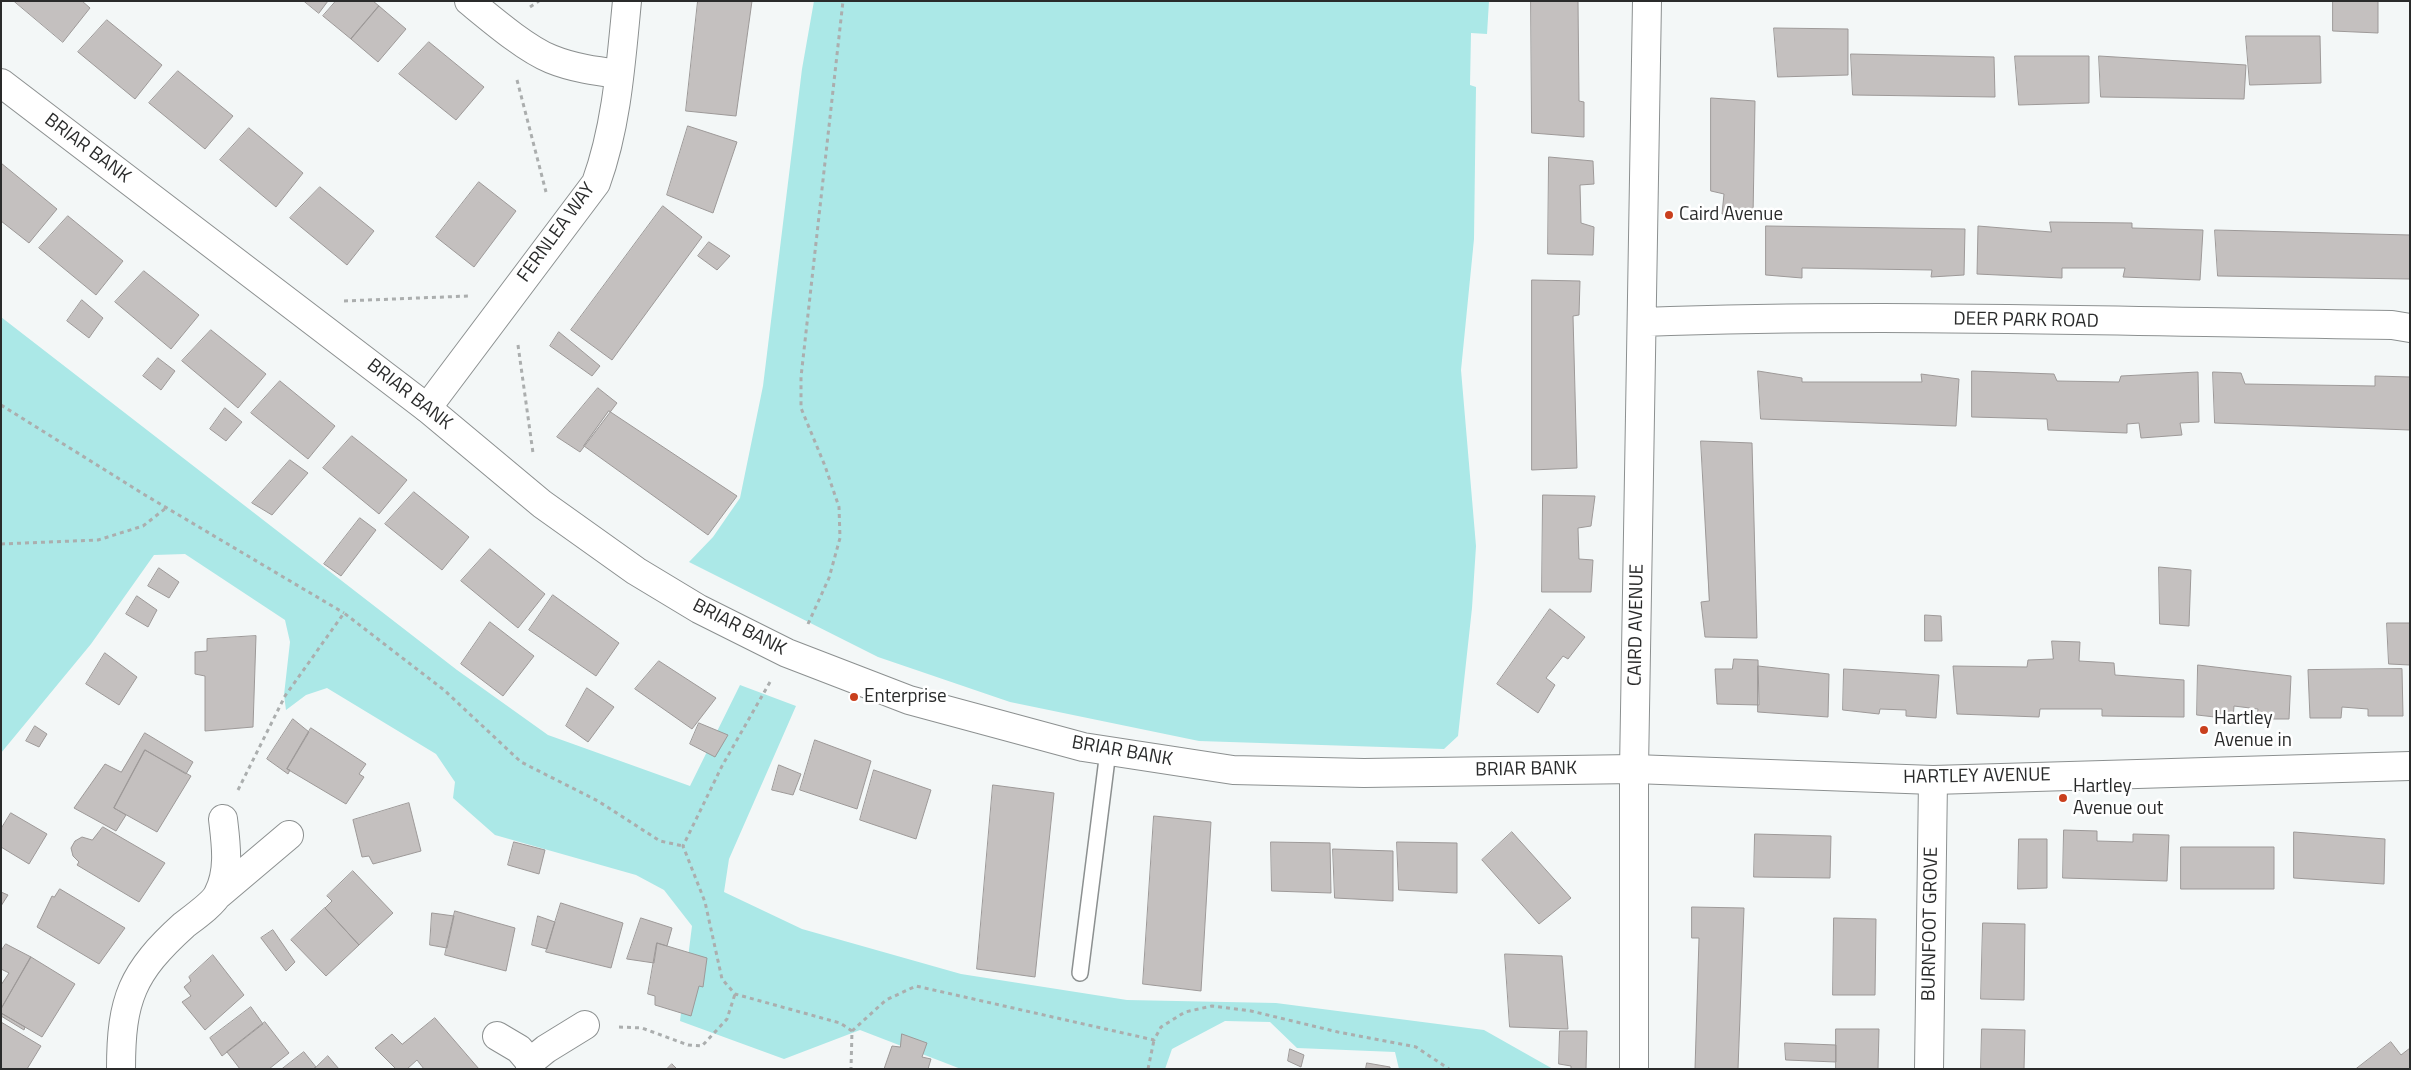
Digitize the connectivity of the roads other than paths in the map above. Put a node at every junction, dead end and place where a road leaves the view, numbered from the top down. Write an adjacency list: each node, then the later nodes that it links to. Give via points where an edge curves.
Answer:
1 (469, 1): 4 (street, via 504,29 550,58 584,69)
2 (627, 1): 4 (street, FERNLEA WAY)
3 (1647, 1): 6 (street, CAIRD AVENUE)
4 (619, 74): 8 (street, FERNLEA WAY, via 607,153 596,183)
5 (1, 83): 8 (street, BRIAR BANK)
6 (1643, 322): 7 (street, DEER PARK ROAD, via 1994,320 2392,325); 11 (street, CAIRD AVENUE)
7 (2410, 328)
8 (427, 408): 9 (street, BRIAR BANK, via 540,503 636,571 787,653 909,700 1083,748)
9 (1108, 751): 11 (street, BRIAR BANK, via 1232,770 1364,773); 16 (lane)
10 (2410, 766): 12 (street, HARTLEY AVENUE)
11 (1634, 769): 12 (street, HARTLEY AVENUE); 21 (street, CAIRD AVENUE)
12 (1933, 780): 22 (street, BURNFOOT GROVE)
13 (223, 819): 15 (street, via 227,857)
14 (289, 835): 15 (street)
15 (218, 895): 20 (street, via 153,955 132,988 122,1024)
16 (1080, 973)
17 (586, 1025): 19 (street, via 546,1049)
18 (497, 1036): 19 (street, via 519,1049)
19 (530, 1065)
20 (121, 1069)
21 (1634, 1069)
22 (1930, 1069)

